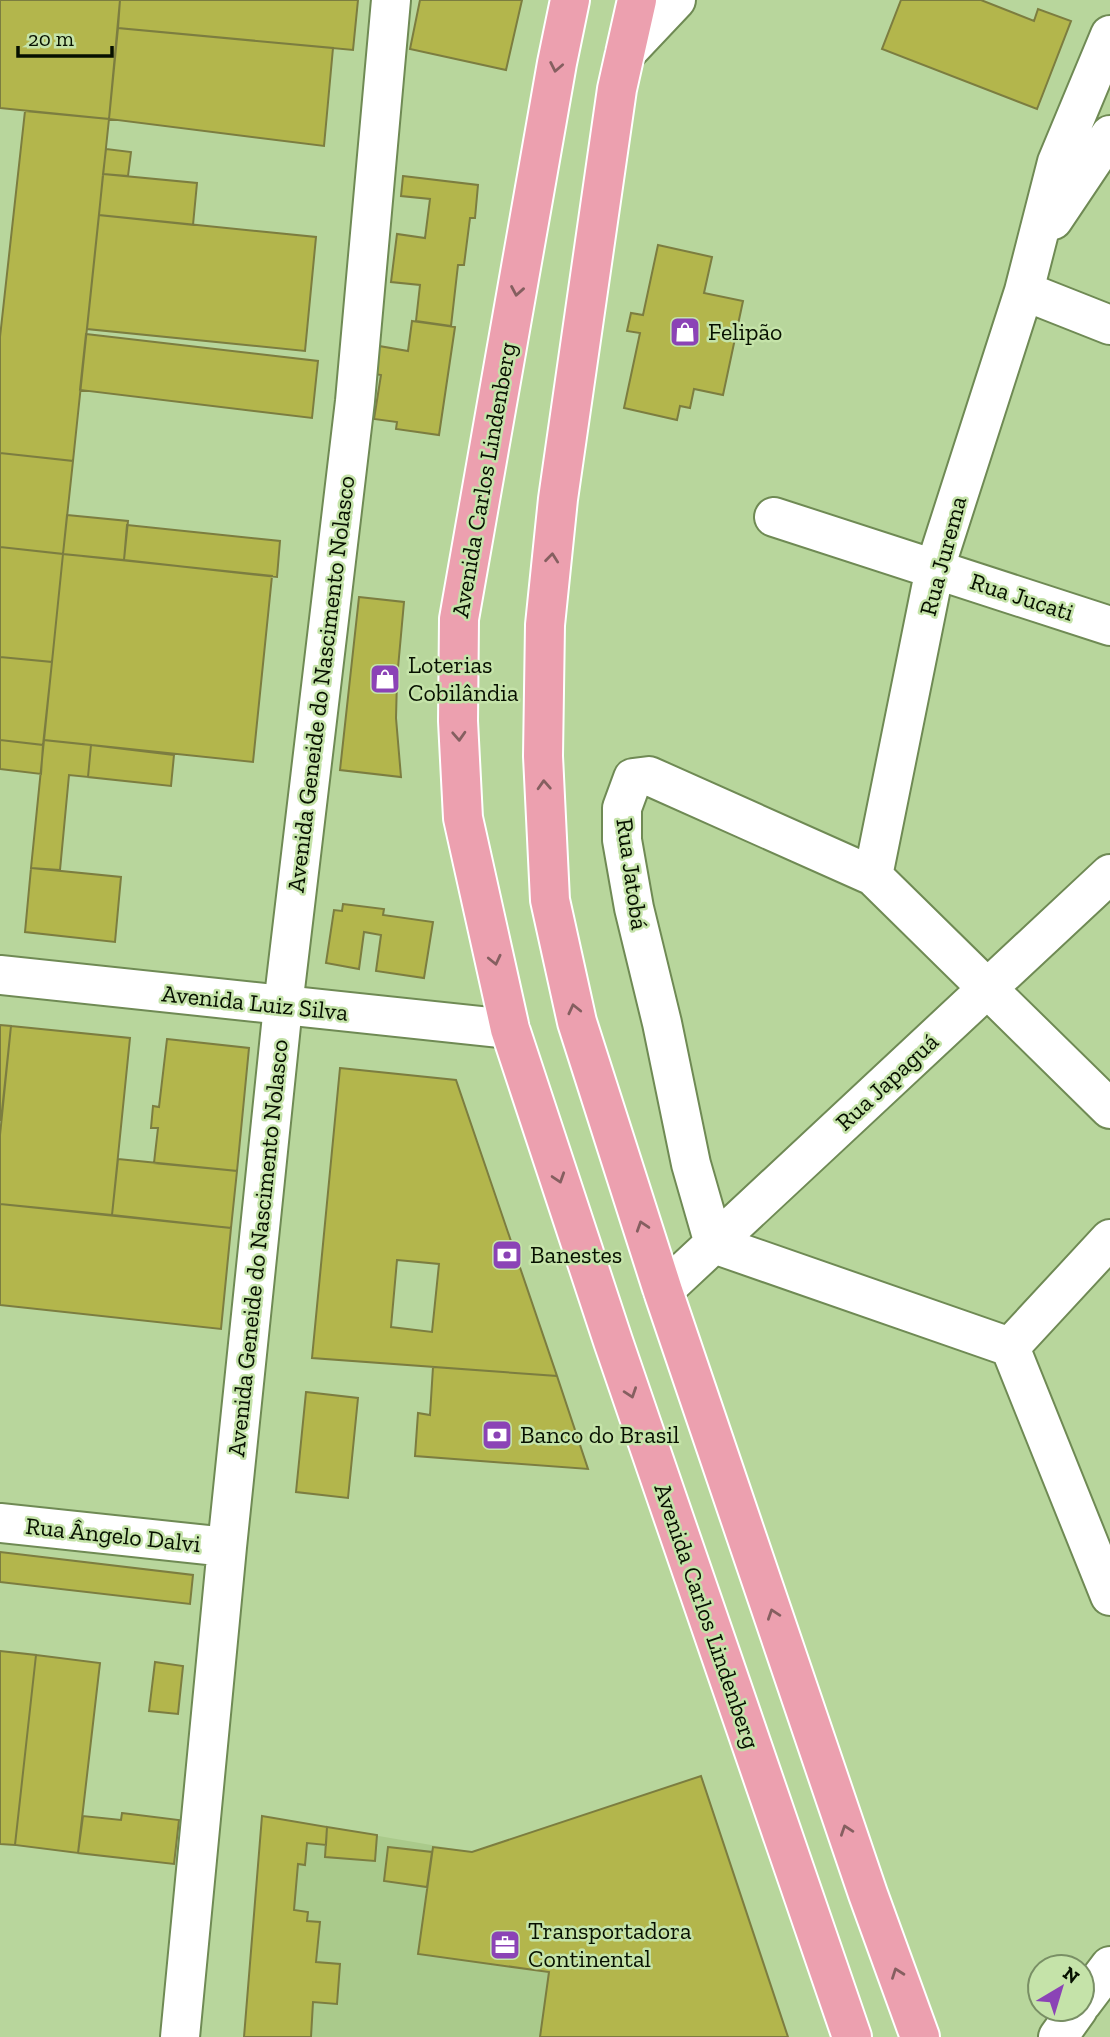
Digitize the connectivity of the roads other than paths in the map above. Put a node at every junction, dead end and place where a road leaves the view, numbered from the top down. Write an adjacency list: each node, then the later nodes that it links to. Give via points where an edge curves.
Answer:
1 (391, 0): 18 (street, Avenida Geneide do Nascimento Nolasco, via 355,401)
2 (570, 0): 19 (main road, Avenida Carlos Lindenberg, one-way to 19, via 458,619 463,818)
3 (637, 0): 6 (main road)
4 (676, 0): 6 (street)
5 (1110, 35): 8 (street, Rua Jurema, via 1058,162)
6 (625, 54): 23 (main road, one-way to 6, via 577,1022 550,900 543,756 545,625 558,499)
7 (1110, 135): 8 (street, Rua Jurema)
8 (1038, 242): 9 (street, Rua Jurema)
9 (1024, 291): 10 (street); 12 (street, Rua Jurema)
10 (1110, 325)
11 (775, 517): 12 (street, Rua Jucati)
12 (935, 569): 13 (street, Rua Jucati); 15 (street, Rua Jurema)
13 (1110, 626)
14 (1110, 874): 17 (street, Rua Japaguá)
15 (873, 876): 17 (street, Rua Jatobá); 22 (street, Rua Jatobá, via 649,776 633,778 622,808 622,840 691,1164)
16 (0, 975): 18 (street, Avenida Luiz Silva)
17 (988, 988): 20 (street, Rua Jatobá); 22 (street, Rua Japaguá)
18 (283, 1006): 19 (street, Avenida Luiz Silva); 26 (street, Avenida Geneide do Nascimento Nolasco)
19 (510, 1030): 31 (main road, Avenida Carlos Lindenberg, one-way to 31)
20 (1110, 1109)
21 (1110, 1240): 24 (street)
22 (714, 1244): 23 (street, Rua Japaguá); 24 (street)
23 (663, 1291): 32 (main road, one-way to 23)
24 (1010, 1347): 27 (street)
25 (0, 1523): 26 (street, Rua Ângelo Dalvi)
26 (227, 1548): 30 (street, Avenida Geneide do Nascimento Nolasco)
27 (1110, 1596)
28 (1110, 1966): 29 (street)
29 (1096, 1984)
30 (180, 2037)
31 (852, 2037)
32 (920, 2037)

